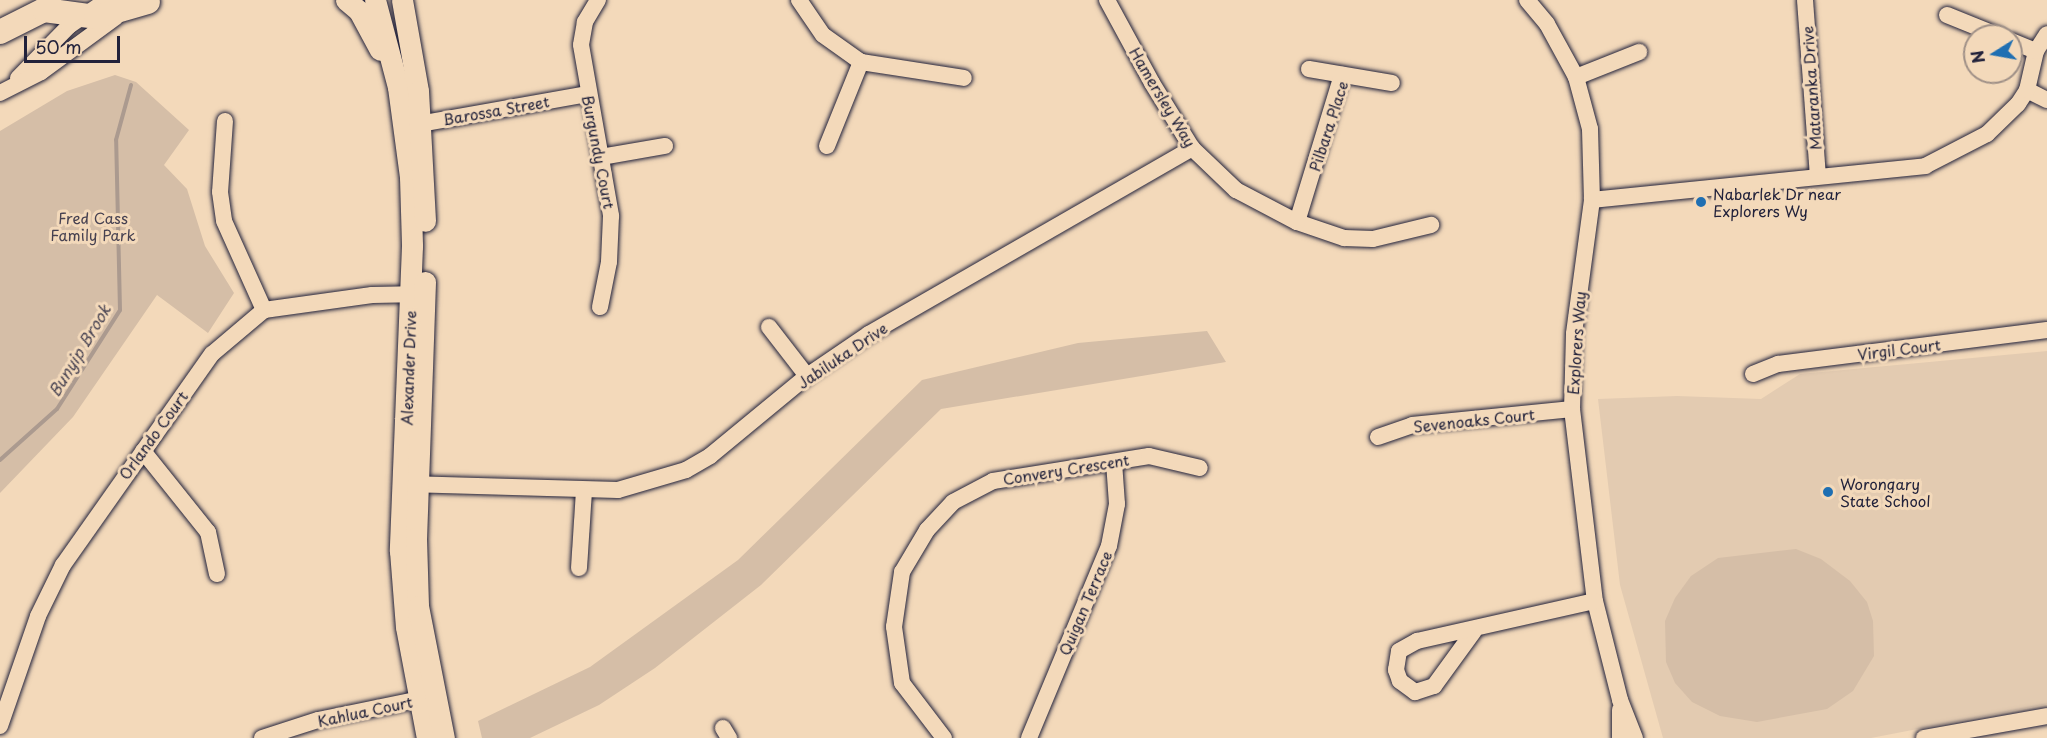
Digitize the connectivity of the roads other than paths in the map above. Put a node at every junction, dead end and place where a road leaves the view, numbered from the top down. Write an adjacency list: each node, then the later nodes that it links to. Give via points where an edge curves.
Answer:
1 (107, 0): 11 (street)
2 (346, 0): 29 (main road, via 359,11 374,37)
3 (375, 0): 29 (main road, Alexander Drive)
4 (402, 0): 29 (main road, Alexander Drive)
5 (598, 0): 27 (street, Burgundy Court, via 581,39)
6 (799, 0): 19 (street, via 823,35)
7 (1107, 0): 33 (street, Hamersley Way)
8 (1527, 0): 22 (street, Explorers Way, via 1547,24)
9 (1805, 0): 35 (street, Mataranka Drive)
10 (152, 1): 11 (highway, via 96,17); 26 (street, via 109,21 41,72)
11 (82, 15): 14 (highway, via 44,10); 26 (street)
12 (1947, 15): 13 (street)
13 (1969, 24)
14 (0, 32)
15 (2047, 34): 17 (street)
16 (2023, 46): 17 (street)
17 (2036, 51): 25 (street)
18 (1639, 52): 22 (street)
19 (861, 62): 23 (street); 32 (street)
20 (1309, 69): 21 (street)
21 (1342, 75): 24 (street, Pilbara Place); 37 (street, Pilbara Place)
22 (1576, 77): 36 (street, Explorers Way, via 1590,129)
23 (964, 78)
24 (1392, 83)
25 (2027, 90): 28 (street); 35 (street, via 2019,104 1987,134 1925,166)
26 (1, 92)
27 (588, 94): 29 (street, Barossa Street); 34 (street, Burgundy Court)
28 (2047, 100)
29 (409, 120): 39 (main road, Alexander Drive)
30 (225, 121): 41 (street, via 220,192 224,221)
31 (665, 146): 34 (street)
32 (827, 146)
33 (1192, 148): 37 (street, Hamersley Way, via 1236,190); 45 (street, Jabiluka Drive, via 909,311)
34 (601, 157): 40 (street, Burgundy Court, via 611,233)
35 (1818, 175): 36 (street)
36 (1592, 200): 46 (street, Explorers Way, via 1574,334)
37 (1297, 222): 38 (street, Hamersley Way, via 1359,240)
38 (1431, 225)
39 (418, 294): 41 (street); 51 (main road, Alexander Drive)
40 (600, 307)
41 (264, 310): 48 (street, Orlando Court, via 212,354)
42 (769, 327): 45 (street)
43 (2047, 330): 44 (street, Virgil Court, via 1778,364)
44 (1753, 374)
45 (807, 376): 52 (street, Jabiluka Drive, via 710,456 686,470 644,485)
46 (1572, 409): 47 (street, Sevenoaks Court, via 1412,425); 55 (street, Explorers Way)
47 (1378, 437)
48 (143, 451): 54 (street, via 207,532); 60 (street, Orlando Court, via 63,564 31,635)
49 (1114, 462): 50 (street, Convery Crescent, via 1149,456); 64 (street, Convery Crescent, via 993,481 953,502 927,530 902,572 894,627 902,683); 65 (street, Quigan Terrace, via 1118,504 1109,546)
50 (1200, 468)
51 (411, 484): 52 (street, Jabiluka Drive); 57 (main road, Alexander Drive, via 403,595)
52 (584, 491): 53 (street)
53 (579, 568)
54 (217, 574)
55 (1595, 601): 56 (street); 58 (street, Explorers Way)
56 (1474, 631): 56 (street, via 1407,646 1396,659 1400,681 1415,692 1434,686)
57 (427, 698): 61 (street, Kahlua Court, via 318,720); 62 (main road, Alexander Drive); 63 (main road, Alexander Drive)
58 (1620, 700): 66 (street, Explorers Way); 67 (street, Explorers Way)
59 (2047, 716): 68 (street)
60 (0, 726)
61 (262, 738)
62 (427, 738)
63 (444, 738)
64 (944, 738)
65 (1029, 738)
66 (1620, 738)
67 (1635, 738)
68 (1924, 738)

